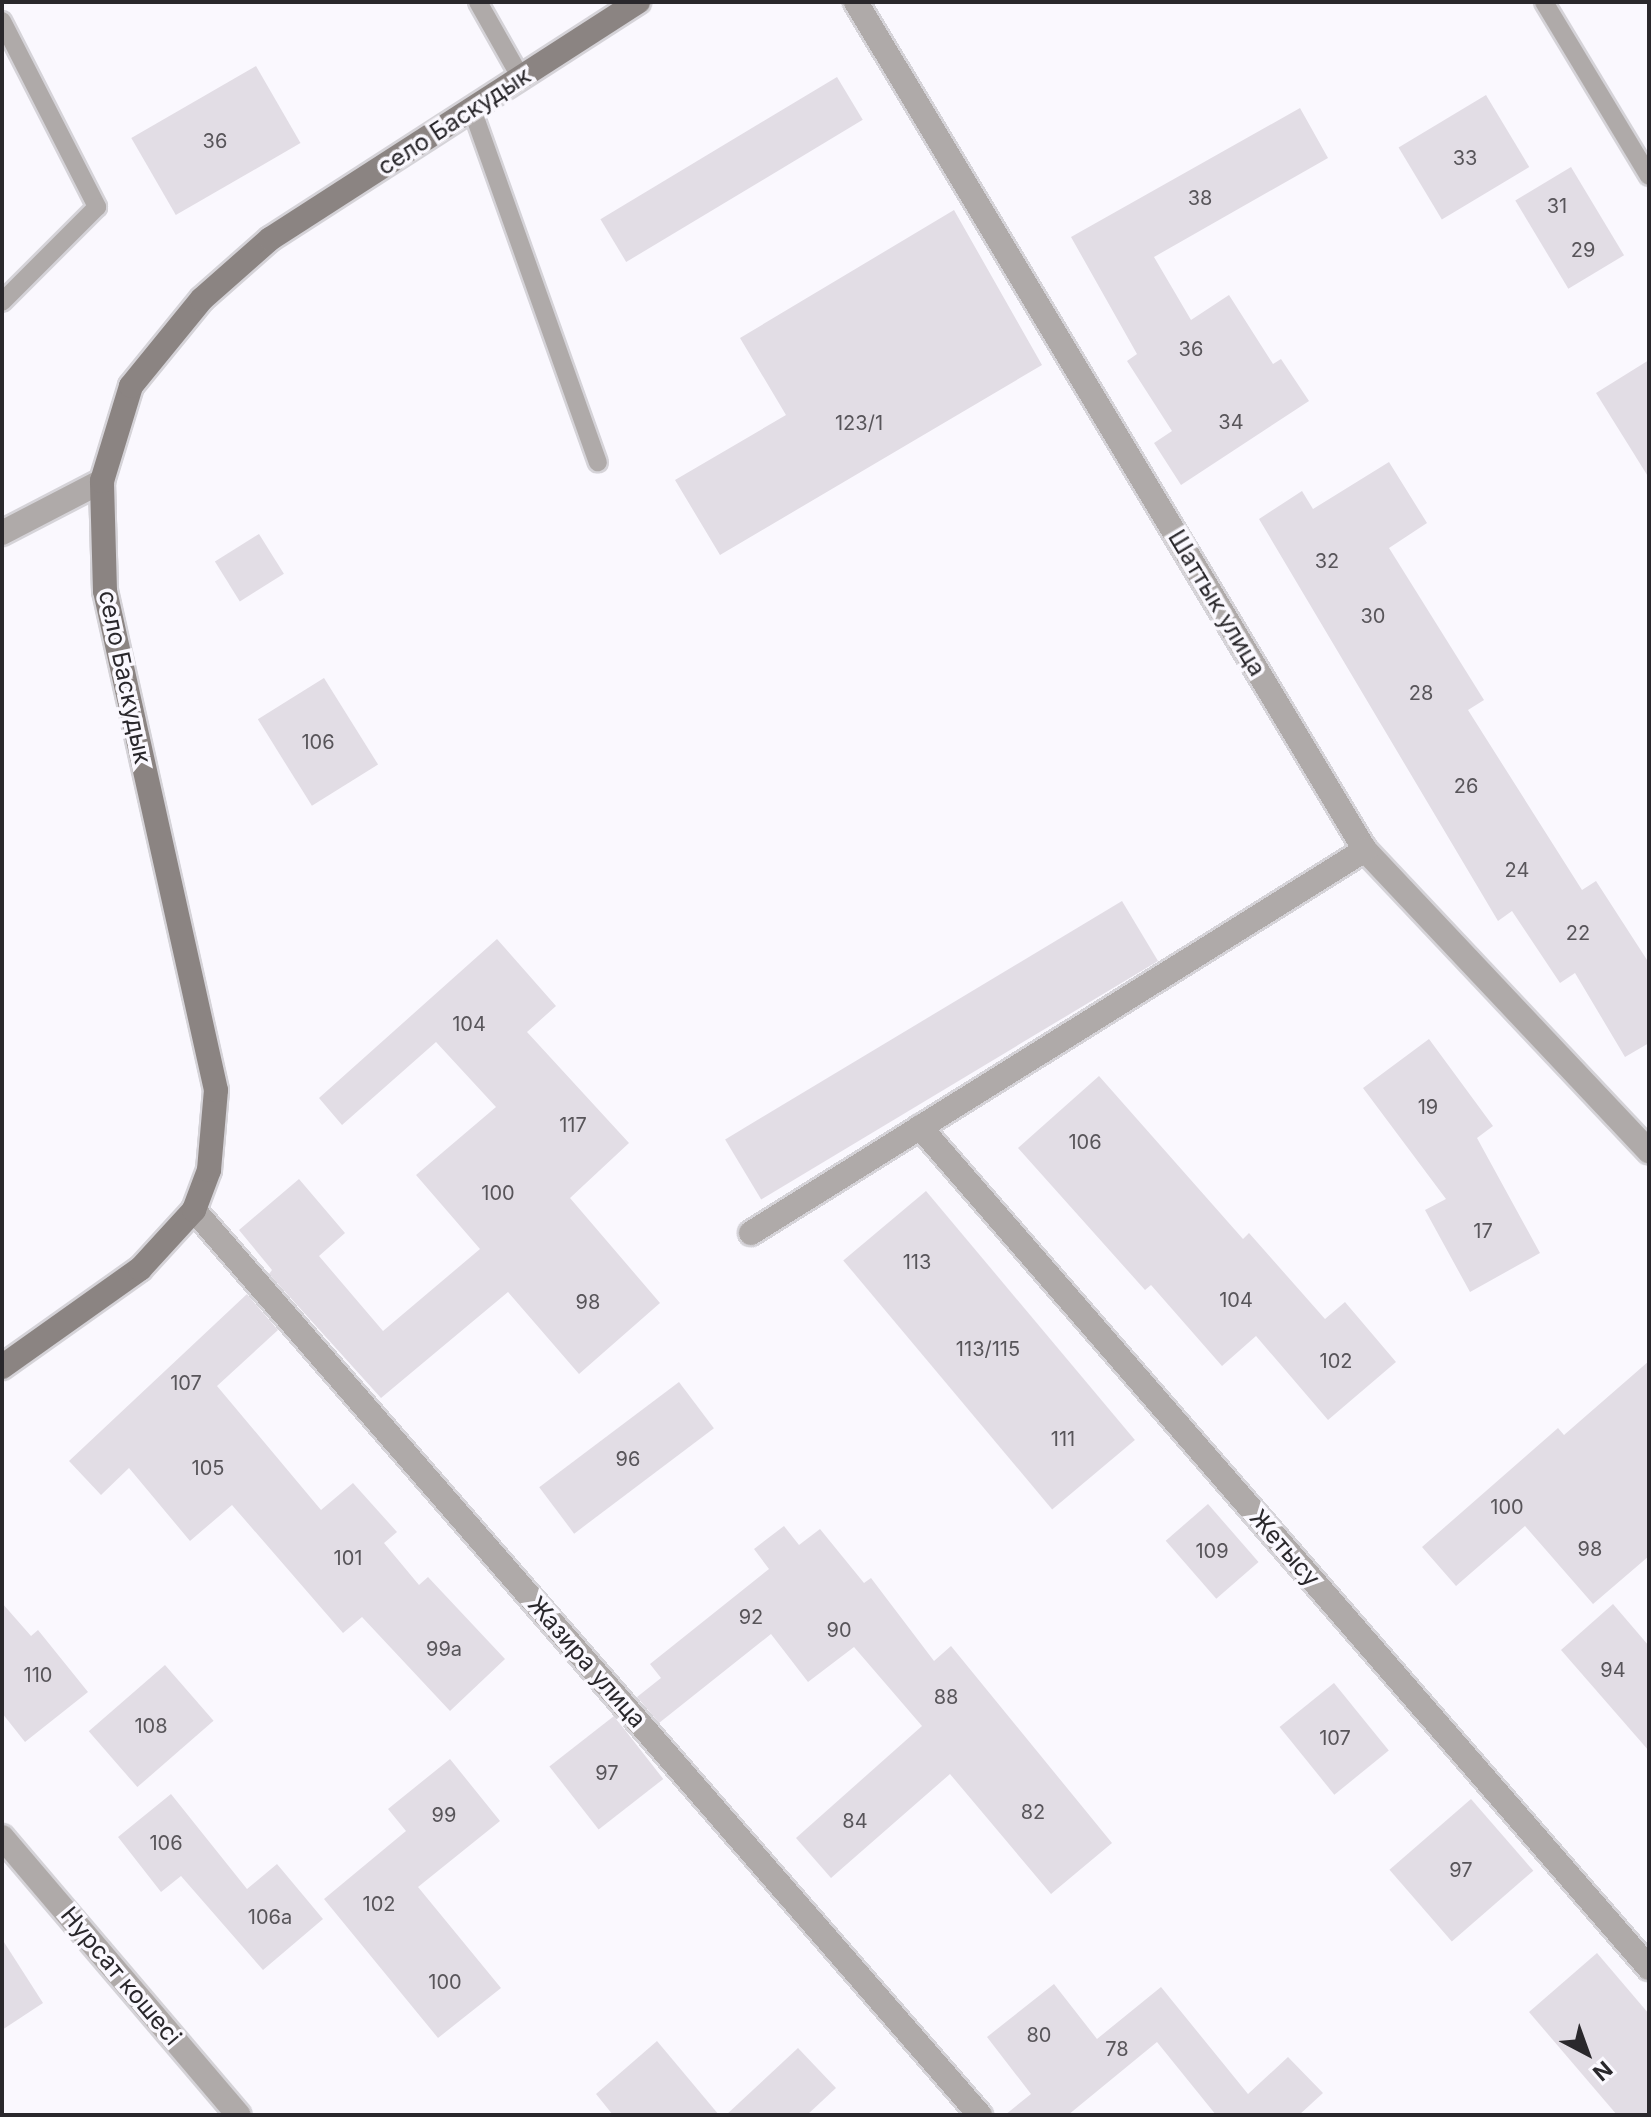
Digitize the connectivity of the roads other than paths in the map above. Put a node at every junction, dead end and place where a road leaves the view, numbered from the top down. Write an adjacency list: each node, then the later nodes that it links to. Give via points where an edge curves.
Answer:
1 (478, 2): 6 (lane)
2 (638, 2): 6 (street, село Баскудык)
3 (856, 2): 13 (street, Шаттык улица)
4 (1544, 2): 8 (lane)
5 (2, 21): 9 (lane, via 97,207)
6 (521, 78): 7 (street, село Баскудык)
7 (472, 109): 10 (lane); 11 (street, село Баскудык, via 270,239 202,299 131,386)
8 (1649, 176)
9 (2, 302)
10 (598, 462)
11 (102, 481): 12 (street); 16 (street, село Баскудык, via 105,591 216,1090 209,1170)
12 (2, 533)
13 (1365, 850): 14 (street); 15 (street, Шаттык улица)
14 (920, 1127): 17 (street); 20 (street, Жетысу)
15 (1649, 1151)
16 (194, 1210): 18 (street, село Баскудык, via 140,1269); 22 (street, Жазира улица)
17 (751, 1233)
18 (2, 1367)
19 (2, 1837): 21 (street, Нурсат кошесi)
20 (1649, 1968)
21 (239, 2115)
22 (980, 2115)

